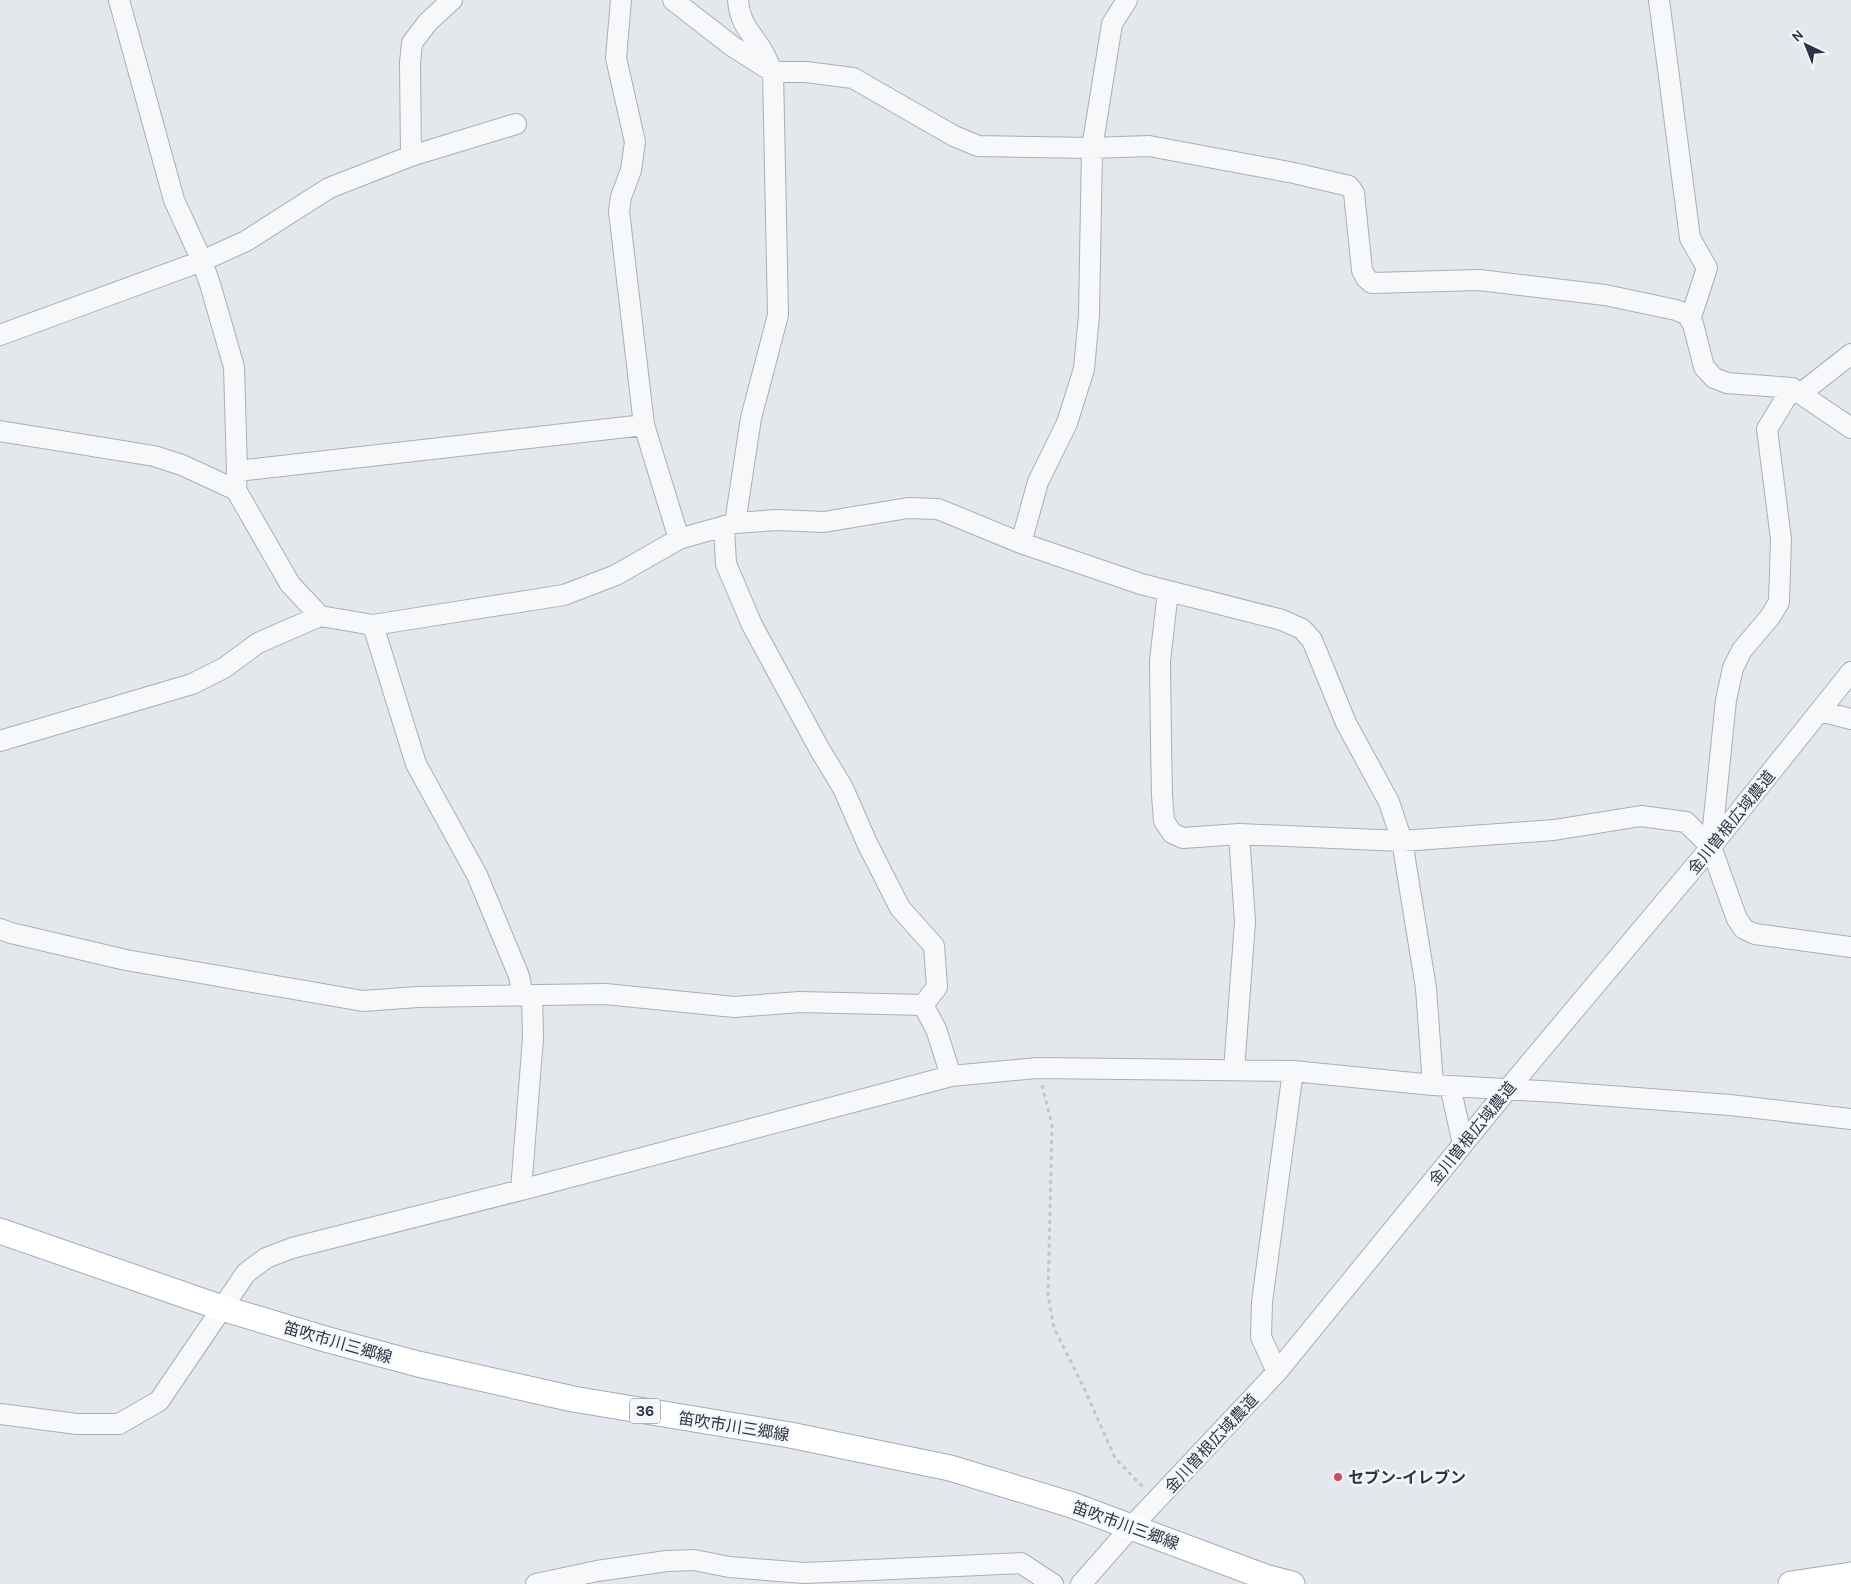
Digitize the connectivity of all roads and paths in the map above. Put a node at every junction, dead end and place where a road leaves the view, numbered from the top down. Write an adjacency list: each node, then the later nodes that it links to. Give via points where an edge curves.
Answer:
1 (119, 0): 12 (street, via 174,200)
2 (452, 0): 11 (street, via 428,22 412,44)
3 (621, 0): 17 (street, via 616,58 635,142 619,211)
4 (673, 0): 8 (street, via 732,46)
5 (738, 0): 8 (street, via 744,27)
6 (1126, 0): 10 (street, via 1112,24)
7 (1659, 0): 13 (street, via 1690,238 1707,268)
8 (773, 72): 10 (street, via 853,78 954,136 978,146); 21 (street, via 778,315 750,418)
9 (516, 124): 11 (street)
10 (1092, 148): 13 (street, via 1149,146 1348,186 1354,193 1362,270 1372,283 1488,281 1605,295 1676,310 1686,314); 23 (street, via 1090,315 1084,369 1067,423 1038,482)
11 (411, 156): 12 (street, via 330,188 246,241)
12 (202, 261): 14 (street); 20 (street, via 234,368)
13 (1690, 320): 16 (street, via 1704,367 1714,378 1727,383)
14 (0, 335)
15 (1851, 354): 16 (street)
16 (1796, 391): 18 (street); 33 (street, via 1767,429 1782,539 1779,602 1742,650 1733,668 1726,700)
17 (644, 425): 20 (street); 22 (street)
18 (1851, 428)
19 (0, 431): 20 (street, via 154,456)
20 (236, 481): 25 (street, via 290,584)
21 (730, 524): 22 (street); 23 (street, via 777,520 824,522 908,508 938,509); 37 (street, via 726,564 752,625 843,788 900,908 934,946 937,988)
22 (679, 540): 26 (street, via 616,575 564,595)
23 (1021, 543): 24 (street)
24 (1168, 591): 31 (street, via 1160,661 1164,822 1172,833 1183,838); 32 (street, via 1282,620 1302,629 1312,640 1346,722 1389,802)
25 (320, 616): 26 (street); 30 (street, via 258,643 224,668 192,684)
26 (373, 625): 36 (street, via 416,764 477,875)
27 (1851, 672): 28 (street, 金川曽根広域農道)
28 (1820, 711): 29 (street); 33 (street, 金川曽根広域農道)
29 (1851, 719)
30 (0, 741)
31 (1239, 834): 32 (street); 39 (street, via 1245,922)
32 (1402, 841): 33 (street, via 1554,830 1641,816 1686,822); 42 (street)
33 (1711, 847): 35 (street, via 1744,929 1755,934); 43 (street, 金川曽根広域農道)
34 (0, 928): 36 (street, via 126,960 363,1001)
35 (1851, 947)
36 (528, 996): 37 (street, via 605,994 734,1007 800,1002); 46 (street, via 533,1038)
37 (923, 1005): 41 (street, via 936,1029)
38 (1037, 1068): 39 (street); 41 (street); 51 (path, via 1052,1125 1048,1296 1054,1328 1115,1458)
39 (1234, 1070): 40 (street)
40 (1293, 1071): 42 (street); 49 (street, via 1262,1302 1261,1337)
41 (951, 1076): 46 (street)
42 (1442, 1085): 43 (street); 45 (street)
43 (1508, 1089): 44 (street, via 1730,1105); 45 (street, 金川曽根広域農道)
44 (1851, 1119)
45 (1463, 1144): 49 (street, 金川曽根広域農道)
46 (521, 1190): 48 (street, via 292,1248 266,1258 246,1273)
47 (0, 1231): 48 (main road, 笛吹市川三郷線 / 36)
48 (222, 1308): 50 (street, via 159,1401 119,1424 77,1424); 52 (main road, 笛吹市川三郷線 / 36, via 409,1361 573,1399 790,1434 950,1468)
49 (1277, 1372): 51 (street, 金川曽根広域農道)
50 (0, 1414)
51 (1156, 1502): 52 (street, 金川曽根広域農道)
52 (1132, 1526): 56 (street, 金川曽根広域農道); 57 (main road, 笛吹市川三郷線 / 36, via 1265,1577)
53 (1851, 1575): 58 (main road)
54 (536, 1584): 55 (street, via 597,1571 694,1560 729,1567 805,1572 1021,1563)
55 (1053, 1584)
56 (1081, 1584)
57 (1292, 1584)
58 (1791, 1584)

